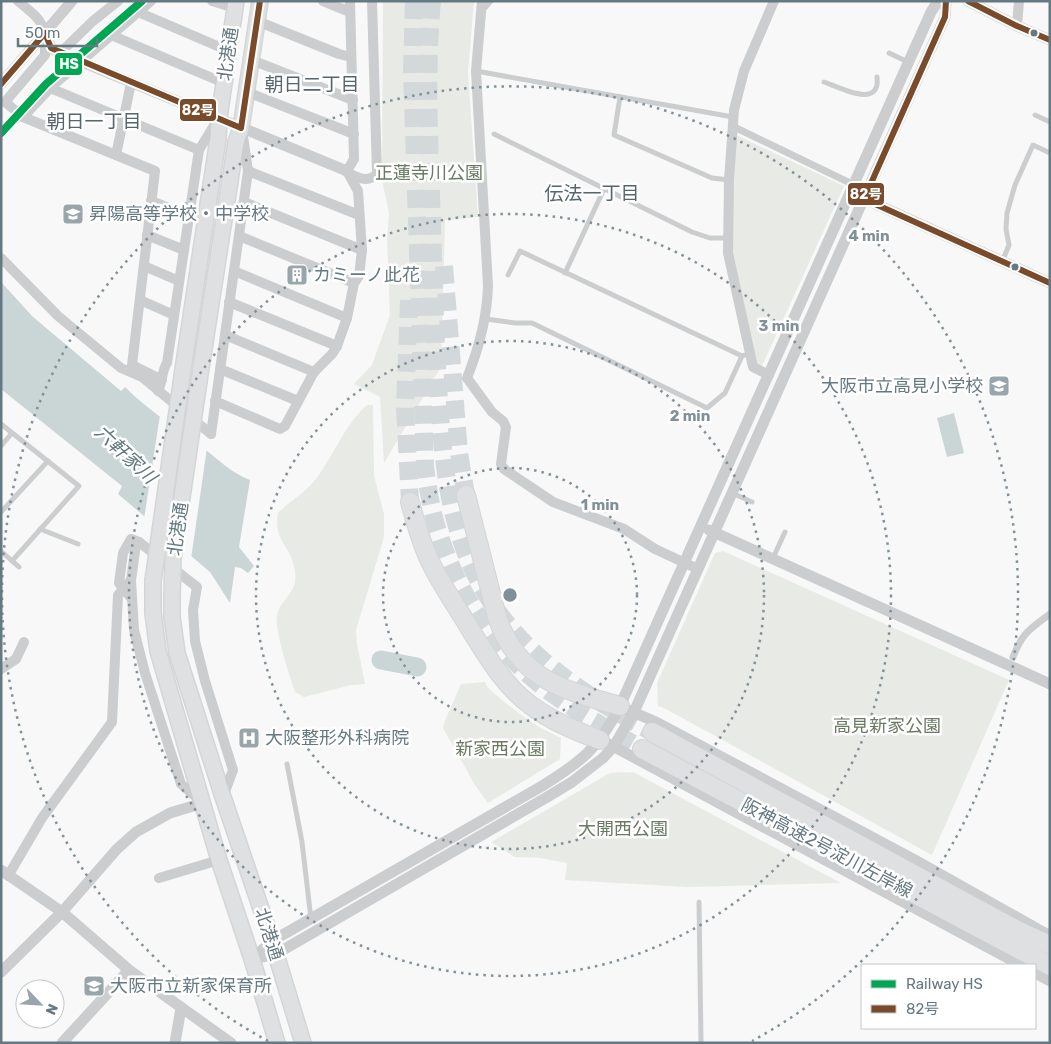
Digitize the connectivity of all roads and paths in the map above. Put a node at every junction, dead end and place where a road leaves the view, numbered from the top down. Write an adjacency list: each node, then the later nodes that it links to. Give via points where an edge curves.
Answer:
1 (18, 1): 21 (street, via 40,19)
2 (72, 1): 21 (street)
3 (118, 1): 25 (street)
4 (151, 1): 18 (street)
5 (212, 1): 15 (street)
6 (260, 1): 19 (main road, 北港通)
7 (323, 1): 16 (street)
8 (372, 1): 54 (street, via 377,174 373,178 361,179)
9 (491, 1): 17 (lane)
10 (774, 1): 45 (street, via 744,71)
11 (938, 1): 30 (street)
12 (946, 1): 58 (street, via 945,17)
13 (968, 1): 20 (street)
14 (1019, 1): 20 (street)
15 (236, 5): 24 (main road, 北港通)
16 (350, 7): 27 (street)
17 (481, 7): 31 (street)
18 (138, 12): 22 (street); 24 (street)
19 (257, 21): 27 (street); 28 (main road, 北港通)
20 (1017, 26): 23 (street)
21 (45, 33): 25 (street, via 51,48); 36 (street); 42 (street, via 45,55 5,102)
22 (111, 35): 29 (street); 35 (street)
23 (1050, 40)
24 (229, 51): 35 (main road, 北港通)
25 (60, 53): 29 (street)
26 (888, 53): 30 (lane)
27 (351, 56): 40 (street)
28 (252, 60): 38 (main road, 北港通); 40 (street)
29 (80, 62): 34 (street); 37 (street)
30 (909, 62): 56 (street)
31 (476, 71): 39 (lane); 81 (street, via 488,264)
32 (877, 78): 33 (lane, via 878,85 869,95)
33 (824, 82)
34 (131, 83): 43 (street); 44 (street)
35 (224, 83): 43 (main road, 北港通)
36 (1, 84)
37 (50, 88): 42 (street); 44 (street)
38 (247, 92): 47 (main road, 北港通); 48 (street)
39 (620, 97): 45 (lane); 55 (lane, via 614,135 712,178)
40 (353, 100): 48 (street)
41 (1035, 115): 46 (lane)
42 (23, 116): 52 (street)
43 (219, 118): 47 (street); 50 (street); 127 (main road, 北港通, bridge, via 152,581 158,651)
44 (124, 119): 50 (street); 52 (street)
45 (733, 122): 55 (street); 56 (street)
46 (1050, 122)
47 (241, 128): 53 (street); 54 (street); 126 (main road, 北港通, bridge, via 236,142 199,381 173,559 172,595 177,652)
48 (354, 134): 54 (street, via 354,159)
49 (494, 134): 57 (lane)
50 (198, 150): 62 (street)
51 (1050, 153): 69 (lane, via 1033,145 1015,184 1006,221 1009,245)
52 (116, 155): 59 (street, via 155,171)
53 (248, 170): 60 (street); 61 (street)
54 (347, 171): 61 (street, via 358,191)
55 (729, 180): 65 (street)
56 (849, 187): 58 (street); 87 (street)
57 (604, 189): 65 (lane, via 692,232 710,238); 72 (lane)
58 (864, 200): 69 (street); 96 (street)
59 (152, 201): 62 (street); 63 (street)
60 (244, 202): 64 (street); 67 (street)
61 (360, 215): 67 (street)
62 (189, 216): 66 (street)
63 (147, 235): 66 (street); 70 (street)
64 (239, 236): 71 (street); 75 (street)
65 (728, 238): 84 (street)
66 (184, 250): 74 (street)
67 (362, 250): 75 (street, via 359,276)
68 (1, 258): 89 (street, via 58,316 121,368 142,377)
69 (1002, 262): 76 (street)
70 (144, 266): 74 (street); 77 (street)
71 (234, 272): 78 (street); 80 (street)
72 (565, 272): 73 (lane, via 520,251); 84 (lane)
73 (508, 275)
74 (179, 281): 79 (street)
75 (354, 283): 80 (street)
76 (1050, 283)
77 (140, 300): 79 (street); 88 (street, via 132,364)
78 (229, 302): 82 (street); 83 (street)
79 (174, 315): 88 (street)
80 (347, 318): 83 (street)
81 (486, 319): 84 (lane, via 532,322 707,408 725,393); 110 (street, via 468,378 506,427 501,464 504,469 553,502 624,529 655,549)
82 (224, 335): 85 (street); 86 (street)
83 (337, 346): 86 (street)
84 (746, 355): 87 (street, via 753,367)
85 (220, 369): 90 (street); 91 (street)
86 (314, 372): 91 (street)
87 (769, 375): 101 (street)
88 (162, 380): 89 (street)
89 (158, 390): 90 (street, via 211,434)
90 (215, 401): 91 (street, via 280,429 285,426)
91 (298, 401)
92 (1, 424): 93 (lane)
93 (12, 434): 94 (lane); 95 (lane)
94 (1, 446)
95 (48, 461): 100 (lane); 102 (lane, via 79,486)
96 (732, 493): 99 (lane); 103 (street)
97 (466, 495): 121 (highway, via 497,617 512,649 548,681 582,696)
98 (410, 502): 123 (highway, via 417,530 440,581 495,669 516,693 545,716)
99 (752, 502)
100 (1, 512)
101 (701, 526): 103 (street); 110 (street)
102 (40, 529): 106 (lane); 109 (lane)
103 (714, 532): 108 (street); 112 (street)
104 (785, 532): 108 (lane)
105 (139, 542): 113 (street, via 136,544); 114 (street, via 131,540 123,554 119,583); 126 (street, via 197,587 193,610 195,640 232,770)
106 (78, 544)
107 (1, 551): 109 (lane)
108 (773, 559): 120 (street)
109 (12, 560): 111 (lane)
110 (684, 562): 112 (street); 121 (street)
111 (19, 567)
112 (698, 568): 121 (street)
113 (131, 580): 114 (street); 115 (street)
114 (124, 588): 115 (street); 129 (street, via 118,595 112,722)
115 (132, 599): 127 (street, via 134,630 145,673 181,784)
116 (1050, 614): 118 (street, via 1026,631)
117 (24, 642): 119 (street, via 16,660)
118 (1013, 657)
119 (1, 668)
120 (1050, 684)
121 (627, 709): 123 (street); 134 (street, via 915,860)
122 (652, 732): 135 (highway, 阪神高速2号淀川左岸線)
123 (607, 743): 133 (street, via 549,782); 137 (street, via 590,769 557,791); 139 (street)
124 (642, 749): 135 (highway, 阪神高速2号淀川左岸線)
125 (287, 764): 133 (lane, via 302,842)
126 (223, 797): 137 (main road, 北港通)
127 (203, 803): 128 (main road, 北港通); 132 (street, via 170,813 136,832)
128 (219, 860): 130 (street); 138 (main road, 北港通)
129 (5, 873): 132 (street)
130 (159, 878)
131 (699, 902): 151 (lane)
132 (62, 912): 141 (street); 142 (street)
133 (311, 919): 137 (street)
134 (1050, 936)
135 (1015, 939): 136 (highway); 140 (highway)
136 (1050, 945)
137 (274, 948): 138 (street); 150 (main road, 北港通)
138 (252, 959): 149 (main road, 北港通)
139 (1019, 964)
140 (1050, 966)
141 (128, 970): 145 (street); 146 (street)
142 (1, 972)
143 (1036, 973): 144 (street)
144 (1050, 981)
145 (181, 1008): 147 (street); 148 (street)
146 (62, 1043)
147 (175, 1043)
148 (231, 1043)
149 (277, 1043)
150 (304, 1043)
151 (701, 1043)

